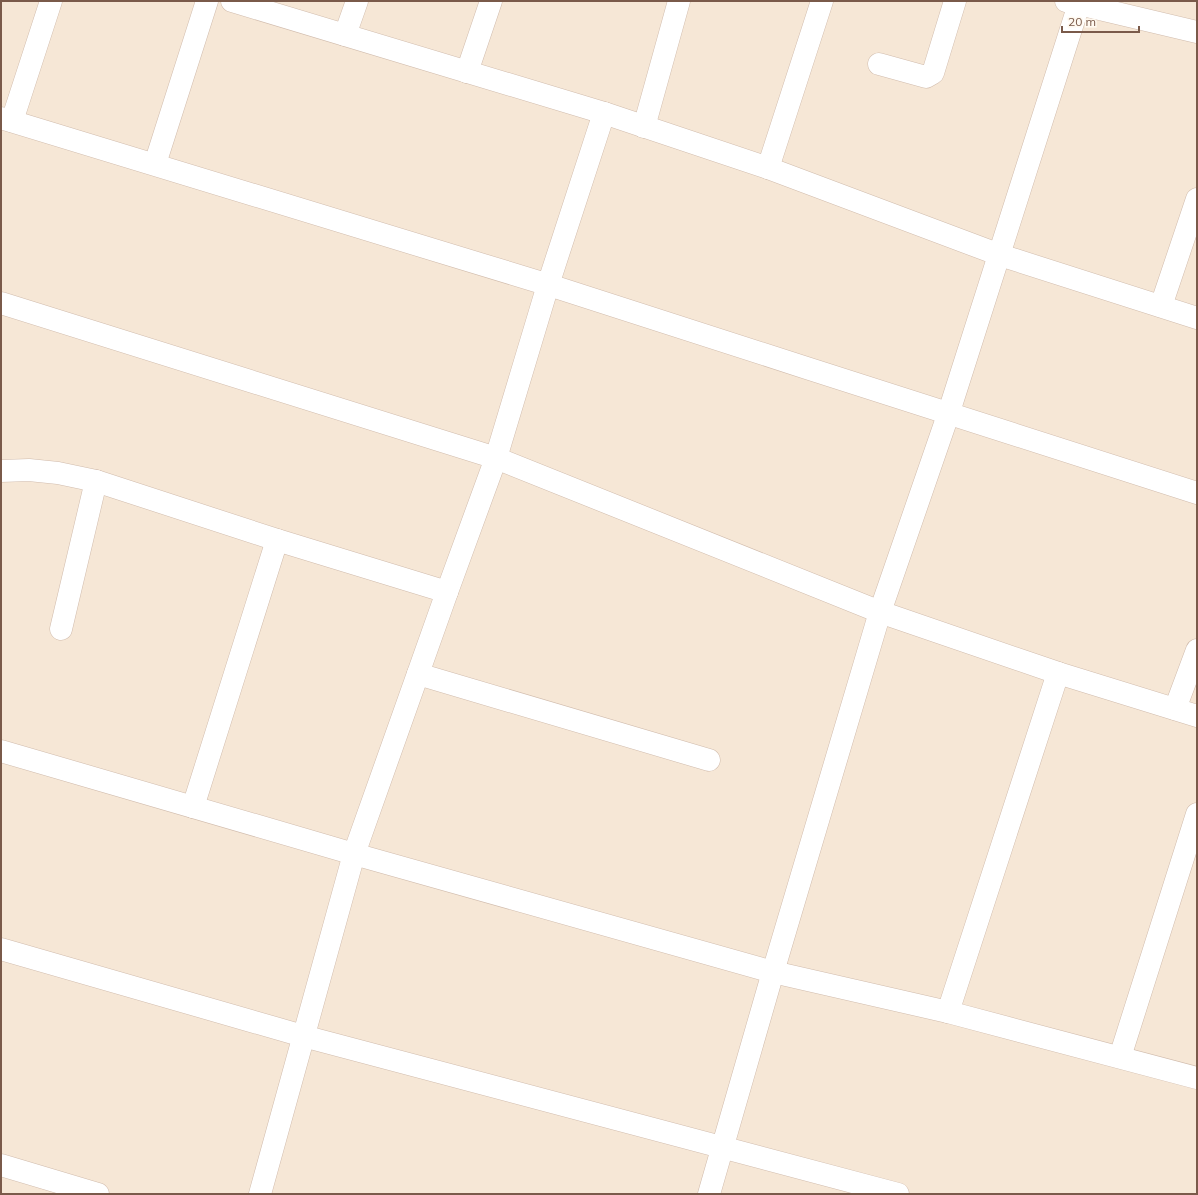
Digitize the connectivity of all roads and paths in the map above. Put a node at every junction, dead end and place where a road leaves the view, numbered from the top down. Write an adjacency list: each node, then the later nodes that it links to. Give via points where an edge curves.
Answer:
1 (51, 1): 15 (street)
2 (207, 1): 17 (street)
3 (232, 1): 11 (street)
4 (357, 1): 11 (street)
5 (491, 1): 13 (street)
6 (679, 1): 16 (street)
7 (822, 1): 18 (street)
8 (955, 1): 12 (street, via 933,73 926,77)
9 (1075, 2): 10 (street); 20 (street)
10 (1197, 32)
11 (345, 35): 13 (street)
12 (879, 64)
13 (468, 72): 14 (street)
14 (604, 113): 16 (street); 21 (street)
15 (7, 120): 17 (street)
16 (644, 127): 18 (street)
17 (155, 164): 21 (street)
18 (768, 168): 20 (street)
19 (1197, 199): 23 (street)
20 (1000, 255): 23 (street); 25 (street)
21 (548, 285): 25 (street); 26 (street)
22 (1, 303): 26 (street)
23 (1161, 306): 24 (street)
24 (1197, 318)
25 (948, 415): 29 (street); 32 (street)
26 (496, 458): 31 (street); 32 (street)
27 (1, 471): 28 (street, via 30,470)
28 (96, 481): 30 (street); 33 (street)
29 (1197, 493)
30 (277, 540): 31 (street); 41 (street)
31 (446, 592): 36 (street)
32 (880, 612): 35 (street); 45 (street)
33 (62, 629)
34 (1197, 650): 37 (street)
35 (1058, 673): 37 (street); 46 (street)
36 (418, 674): 40 (street); 43 (street)
37 (1175, 709): 38 (street)
38 (1197, 716)
39 (1, 750): 41 (street)
40 (709, 760)
41 (193, 807): 43 (street)
42 (1197, 814): 48 (street)
43 (354, 854): 45 (street); 47 (street)
44 (1, 949): 47 (street)
45 (773, 972): 46 (street); 50 (street)
46 (948, 1012): 48 (street)
47 (303, 1036): 50 (street); 53 (street)
48 (1120, 1057): 49 (street)
49 (1197, 1078)
50 (722, 1146): 54 (street); 55 (street)
51 (1, 1165): 52 (street)
52 (98, 1194)
53 (260, 1194)
54 (709, 1194)
55 (898, 1194)

